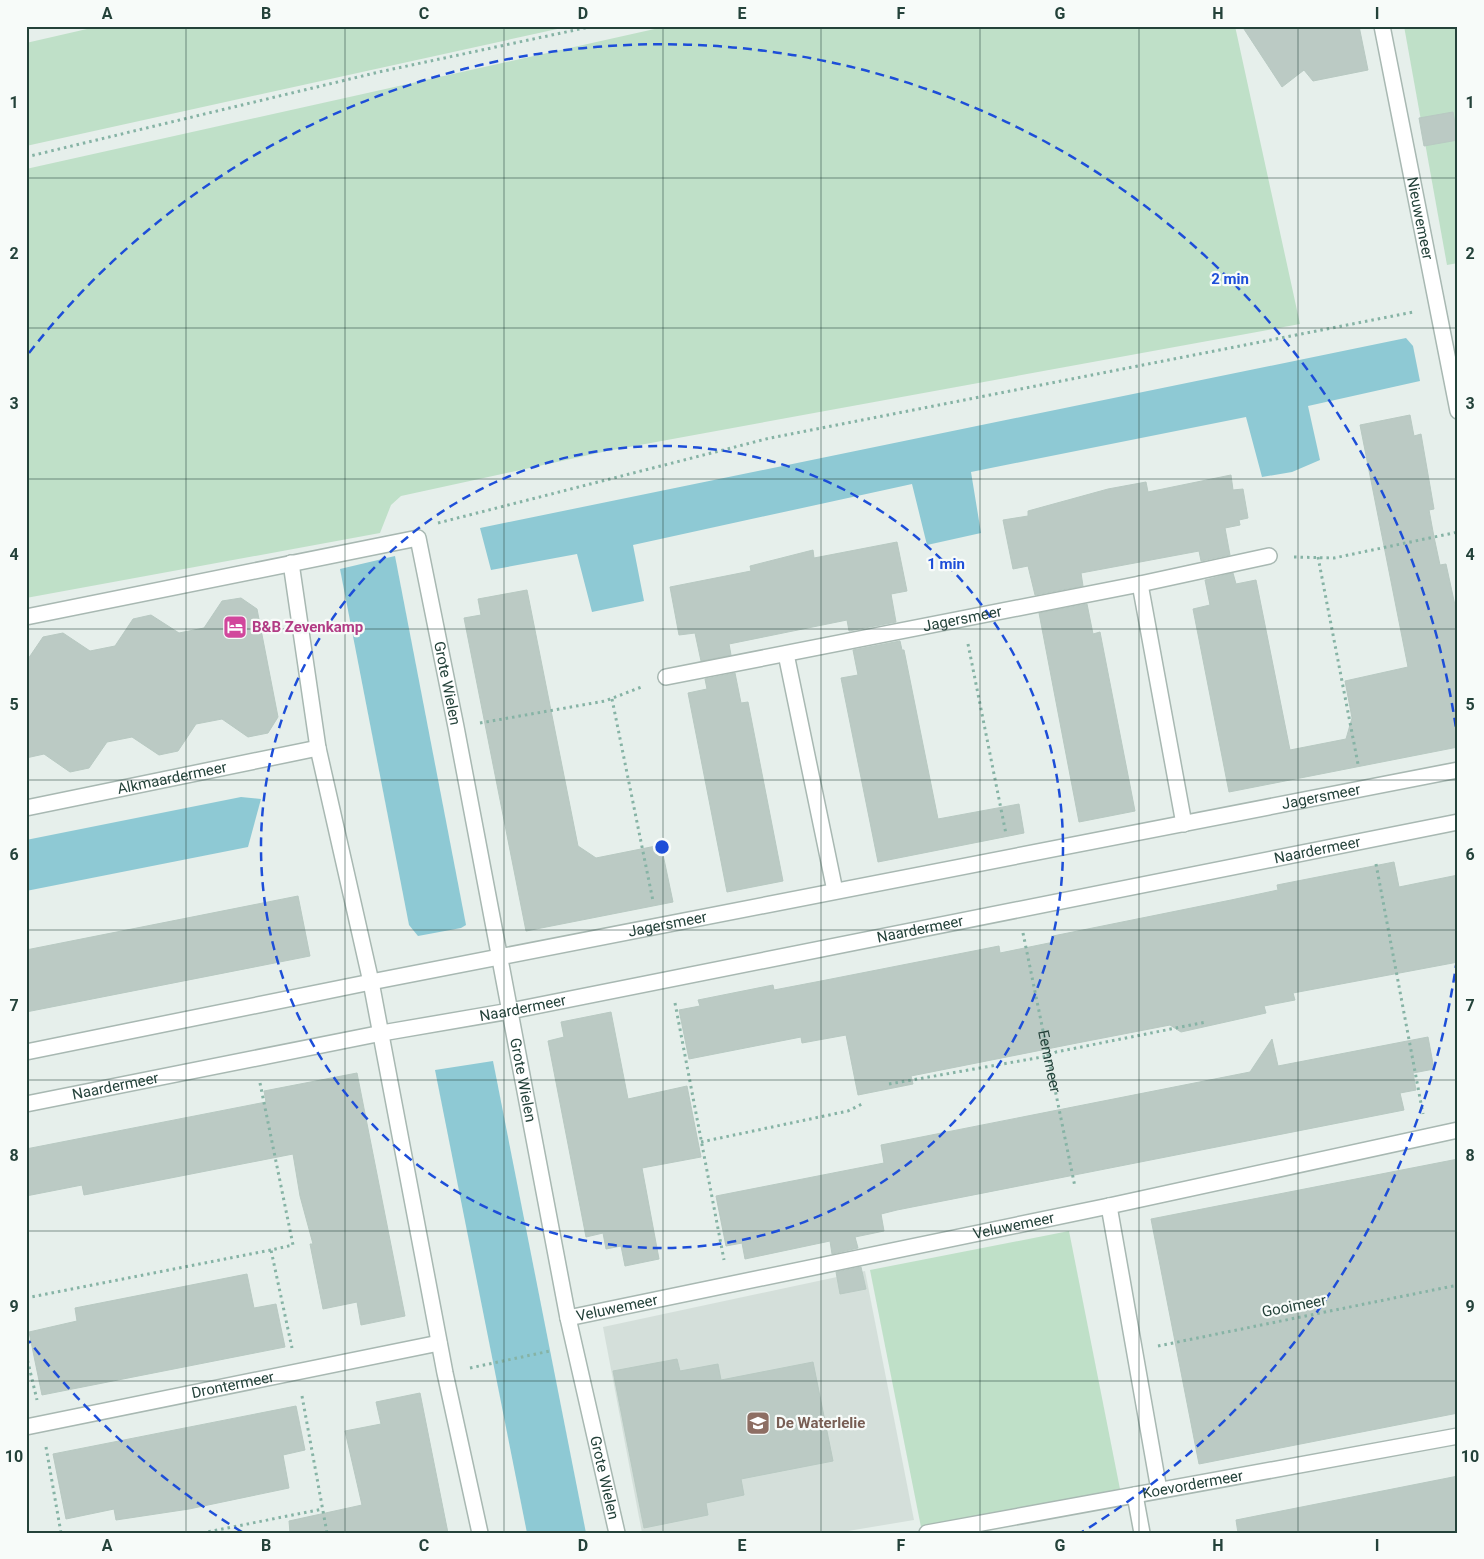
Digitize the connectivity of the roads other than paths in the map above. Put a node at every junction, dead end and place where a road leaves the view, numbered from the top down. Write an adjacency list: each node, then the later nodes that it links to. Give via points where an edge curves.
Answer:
1 (1382, 26): 2 (street, Nieuwemeer)
2 (1458, 411)
3 (1269, 556): 5 (street, Jagersmeer)
4 (291, 563): 6 (street); 9 (street); 15 (street, Grote Wielen, via 418,538)
5 (1140, 584): 7 (street, Jagersmeer); 13 (street)
6 (26, 617)
7 (786, 654): 8 (street, Jagersmeer); 14 (street)
8 (666, 677)
9 (318, 748): 11 (street, Alkmaardermeer); 16 (street)
10 (1458, 770): 13 (street, Jagersmeer)
11 (26, 808)
12 (1458, 822): 17 (street, Naardermeer)
13 (1184, 824): 14 (street, Jagersmeer)
14 (835, 891): 15 (street, Jagersmeer)
15 (500, 957): 16 (street); 17 (street, Grote Wielen)
16 (371, 982): 18 (street); 19 (street)
17 (510, 1011): 18 (street, Naardermeer); 23 (street, Grote Wielen)
18 (382, 1033): 20 (street, Naardermeer); 24 (street)
19 (26, 1052)
20 (26, 1104)
21 (1458, 1130): 22 (street, Veluwemeer)
22 (1109, 1206): 23 (street, Veluwemeer); 27 (street)
23 (568, 1318): 30 (street, Grote Wielen)
24 (439, 1343): 25 (street, Drontermeer); 29 (street)
25 (26, 1427)
26 (1458, 1436): 27 (street, Koevordermeer)
27 (1159, 1490): 28 (street, Koevordermeer)
28 (1135, 1495): 31 (street, Koevordermeer); 32 (street)
29 (480, 1533)
30 (617, 1533)
31 (927, 1533)
32 (1142, 1533)

